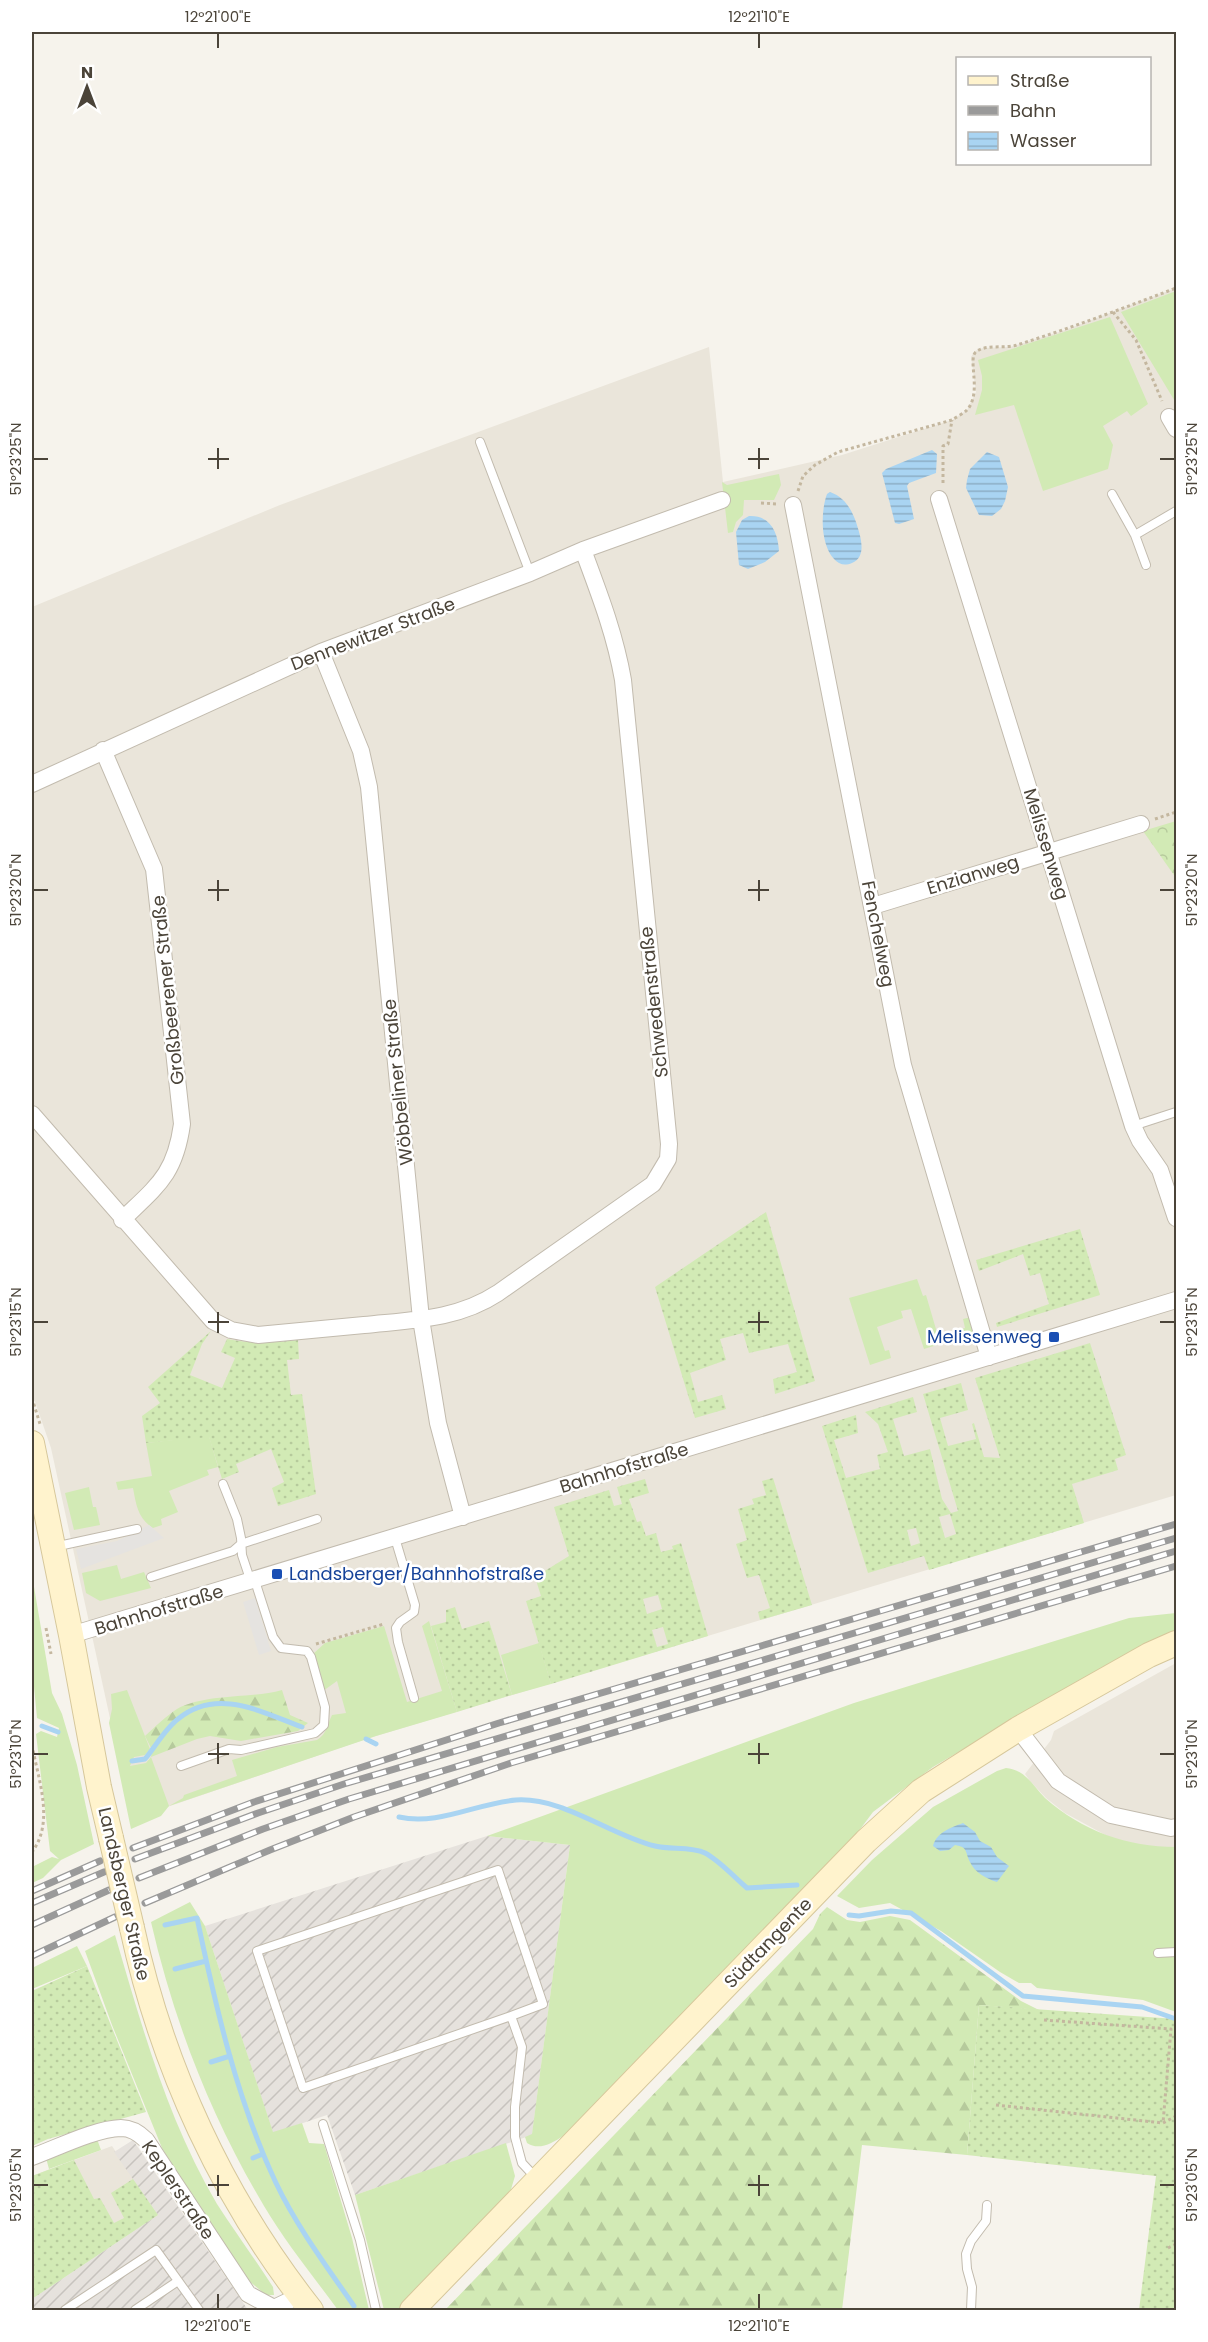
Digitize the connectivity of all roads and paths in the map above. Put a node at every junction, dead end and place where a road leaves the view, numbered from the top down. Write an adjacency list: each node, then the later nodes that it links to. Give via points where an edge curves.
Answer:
1 (1176, 288): 2 (path)
2 (1113, 312): 3 (path, via 1010,347 975,351 971,357 976,392 967,410); 4 (path, via 1136,340)
3 (952, 420): 7 (path, via 948,444 943,446 943,488); 10 (path, via 838,452 803,476)
4 (1173, 423)
5 (480, 442): 15 (lane)
6 (1112, 494): 12 (lane)
7 (939, 499): 20 (street, Melissenweg)
8 (722, 500): 13 (street, Dennewitzer Straße)
9 (761, 503): 10 (path)
10 (793, 505): 21 (street, Fenchelweg)
11 (1176, 512): 12 (lane)
12 (1135, 535): 14 (lane)
13 (583, 550): 15 (street, Dennewitzer Straße); 28 (street, Schwedenstraße, via 610,623 622,680 668,1159 658,1178 643,1193 483,1302 437,1318)
14 (1146, 565)
15 (530, 573): 16 (street, Dennewitzer Straße)
16 (321, 652): 17 (street, Dennewitzer Straße); 28 (street, Wöbbeliner Straße, via 361,752 369,787)
17 (103, 750): 18 (street, Dennewitzer Straße); 26 (street, Großbeerener Straße, via 154,869 182,1124 178,1151 163,1180)
18 (32, 784)
19 (1141, 824): 20 (street, Enzianweg)
20 (1048, 852): 21 (street, Enzianweg); 24 (street, Melissenweg)
21 (873, 906): 29 (street, Fenchelweg, via 903,1065)
22 (1176, 1112): 24 (lane)
23 (32, 1114): 26 (street, Schwedenstraße)
24 (1133, 1126): 25 (street, Melissenweg, via 1160,1170)
25 (1176, 1218)
26 (122, 1220): 28 (street, Schwedenstraße, via 213,1321 231,1330 258,1335)
27 (1176, 1300): 29 (street, Bahnhofstraße)
28 (422, 1319): 32 (street, Wöbbeliner Straße, via 438,1423)
29 (990, 1357): 32 (street, Bahnhofstraße)
30 (32, 1443): 37 (street, Landsberger Straße)
31 (223, 1484): 36 (lane, via 237,1519)
32 (463, 1517): 35 (street, Bahnhofstraße)
33 (317, 1520): 36 (lane)
34 (137, 1529): 37 (lane)
35 (395, 1538): 39 (street, Bahnhofstraße); 40 (lane, via 415,1605 414,1612)
36 (241, 1544): 38 (lane, via 233,1551); 39 (lane)
37 (54, 1547): 41 (street, Landsberger Straße)
38 (151, 1577)
39 (253, 1581): 41 (street, Bahnhofstraße); 43 (lane, via 273,1637 281,1647)
40 (406, 1617): 43 (path, via 320,1642); 44 (lane, via 396,1628 396,1634)
41 (71, 1635): 64 (street, Landsberger Straße, bridge, via 111,1838 158,2030 195,2121 241,2211)
42 (1176, 1643): 45 (street, Südtangente)
43 (307, 1651): 47 (lane, via 325,1707 324,1725 315,1733 241,1750 229,1749)
44 (414, 1698)
45 (1018, 1729): 48 (street, via 1058,1781 1111,1815); 59 (street, Südtangente, via 921,1791 866,1841)
46 (32, 1745): 49 (path, via 45,1815 41,1836)
47 (181, 1766)
48 (1176, 1827)
49 (32, 1852)
50 (1176, 1952): 51 (lane)
51 (1158, 1953)
52 (511, 2016): 52 (lane, via 303,2088 256,1952 498,1870 543,2004); 59 (lane, via 522,2047 515,2137 522,2163)
53 (1044, 2020): 56 (path, via 1171,2030)
54 (996, 2105): 56 (path)
55 (1176, 2116): 56 (path)
56 (1163, 2123)
57 (323, 2124): 69 (lane, via 360,2240)
58 (32, 2157): 65 (street, Keplerstraße, via 107,2131 122,2128 140,2134 248,2294)
59 (538, 2180): 70 (street, Südtangente)
60 (987, 2205): 71 (lane, via 986,2221 966,2254 972,2287)
61 (1176, 2244): 62 (path)
62 (1168, 2248)
63 (178, 2281): 66 (lane, via 156,2250); 67 (lane); 68 (lane)
64 (305, 2303): 65 (street, Keplerstraße)
65 (272, 2309)
66 (65, 2310)
67 (135, 2310)
68 (199, 2310)
69 (376, 2310)
70 (412, 2310)
71 (971, 2310)

